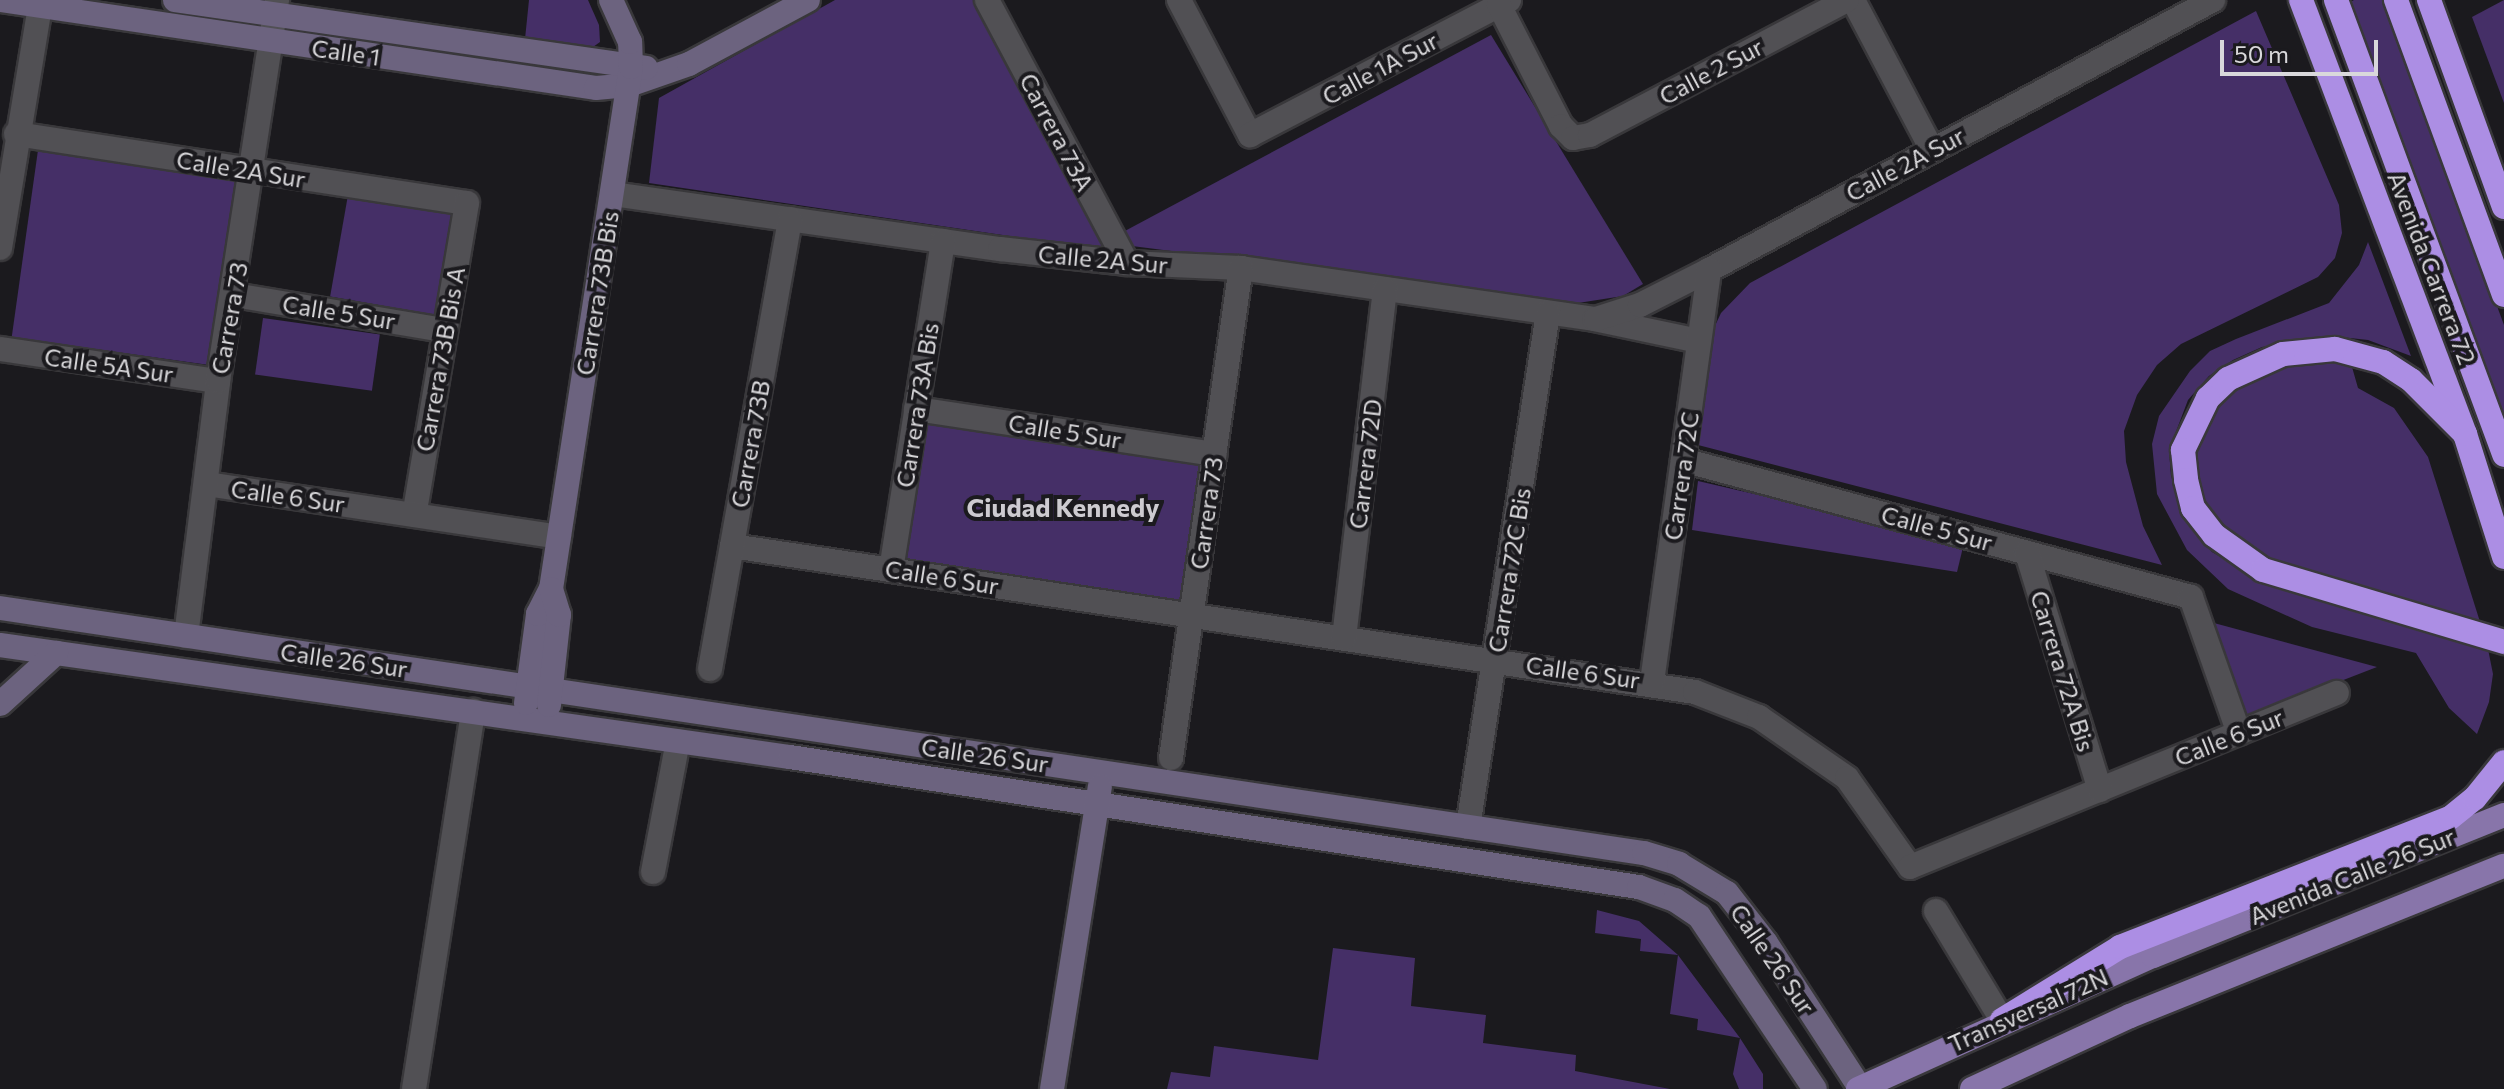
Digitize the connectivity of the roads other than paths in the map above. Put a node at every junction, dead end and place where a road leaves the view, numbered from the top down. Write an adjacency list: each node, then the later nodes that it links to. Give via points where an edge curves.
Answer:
1 (0, 0): 15 (main road, Calle 1)
2 (175, 0): 16 (main road, Calle 1)
3 (611, 0): 19 (main road, Carrera 73B Bis, via 630,42)
4 (808, 0): 19 (main road, Calle 1, via 689,64)
5 (987, 0): 30 (street, Carrera 73A)
6 (1179, 0): 14 (street, Calle 1A Sur, via 1250,135)
7 (1847, 0): 14 (street, Calle 2 Sur, via 1590,135 1573,138 1561,126)
8 (1853, 0): 22 (street)
9 (2213, 0): 22 (street, Calle 2A Sur)
10 (2301, 0): 18 (highway, Avenida Carrera 72)
11 (2336, 0): 20 (highway, Avenida Carrera 72)
12 (2396, 0): 35 (highway)
13 (2429, 0): 26 (highway)
14 (1504, 3)
15 (40, 6): 17 (main road, Calle 1); 21 (street)
16 (276, 7): 17 (street, Carrera 73); 19 (main road, Calle 1)
17 (271, 41): 19 (main road, Calle 1, via 596,88); 23 (street, Carrera 73)
18 (2325, 62): 20 (highway); 43 (highway, Avenida Carrera 72)
19 (630, 76): 24 (main road, Carrera 73B Bis)
20 (2385, 133): 45 (highway, Avenida Carrera 72)
21 (16, 134): 23 (street, Calle 2A Sur); 29 (street)
22 (1932, 150): 32 (street, Calle 2A Sur)
23 (254, 172): 25 (street, Calle 2A Sur); 34 (street, Carrera 73)
24 (613, 194): 27 (street, Calle 2A Sur); 49 (main road, Carrera 73B Bis)
25 (467, 203): 38 (street, Carrera 73B Bis A)
26 (2504, 207)
27 (790, 219): 28 (street, Calle 2A Sur); 50 (street, Carrera 73B)
28 (943, 241): 30 (street, Calle 2A Sur); 42 (street, Carrera 73A Bis)
29 (0, 248)
30 (1127, 263): 31 (street, Calle 2A Sur)
31 (1241, 268): 33 (street, Calle 2A Sur); 44 (street, Carrera 73)
32 (1709, 270): 37 (street, Calle 2A Sur, via 1640,305); 39 (street, Carrera 72C)
33 (1385, 289): 36 (street, Calle 2A Sur); 58 (street, Carrera 72D)
34 (234, 295): 38 (street, Calle 5 Sur); 41 (street, Carrera 73)
35 (2504, 295)
36 (1548, 313): 37 (street, Calle 2A Sur); 62 (street, Carrera 72C Bis)
37 (1594, 319): 39 (street, Calle 2A Sur)
38 (444, 330): 48 (street, Carrera 73B Bis A)
39 (1699, 341): 46 (street, Carrera 72C)
40 (0, 349): 41 (street, Calle 5A Sur)
41 (218, 381): 47 (street, Carrera 73)
42 (916, 409): 44 (street, Calle 5 Sur); 53 (street, Carrera 73A Bis)
43 (2465, 434): 52 (highway, Avenida Carrera 72); 59 (highway, via 2411,380 2383,362 2335,349 2310,350 2283,354 2228,379 2208,398 2183,450 2193,508 2246,562)
44 (1215, 454): 55 (street, Carrera 73)
45 (2504, 455)
46 (1683, 460): 51 (street, Calle 5 Sur); 64 (street, Carrera 72C)
47 (206, 484): 48 (street, Calle 6 Sur); 57 (street, Carrera 73)
48 (414, 515): 49 (street, Calle 6 Sur)
49 (559, 537): 65 (main road, Carrera 73B Bis, via 551,589 538,614)
50 (732, 546): 53 (street, Calle 6 Sur); 63 (street, Carrera 73B)
51 (2027, 553): 70 (street, Calle 5 Sur, via 2191,597); 75 (street, Carrera 72A Bis)
52 (2504, 557)
53 (891, 570): 55 (street, Calle 6 Sur)
54 (2, 608): 56 (main road); 57 (main road, Calle 26 Sur)
55 (1191, 615): 58 (street, Calle 6 Sur); 72 (street, Carrera 73)
56 (0, 634)
57 (186, 636): 65 (main road, Calle 26 Sur)
58 (1344, 638): 62 (street, Calle 6 Sur)
59 (2504, 642)
60 (0, 645): 61 (main road, Calle 26 Sur)
61 (56, 653): 67 (main road); 68 (main road, Calle 26 Sur)
62 (1495, 660): 64 (street, Calle 6 Sur); 78 (street, Carrera 72C Bis)
63 (710, 669)
64 (1652, 682): 75 (street, Calle 6 Sur, via 1733,705 1816,753 1847,778 1910,867)
65 (539, 688): 69 (main road, Carrera 73B Bis); 74 (main road, Calle 26 Sur)
66 (2337, 693): 70 (street, Calle 6 Sur)
67 (0, 704)
68 (473, 711): 69 (main road, Calle 26 Sur); 87 (street)
69 (536, 721): 71 (main road, Calle 26 Sur)
70 (2239, 733): 75 (street, Calle 6 Sur)
71 (678, 741): 76 (main road, Calle 26 Sur); 81 (street)
72 (1171, 758)
73 (2504, 762): 86 (highway, via 2475,798 2450,818 2120,947)
74 (1103, 772): 76 (main road); 78 (main road, Calle 26 Sur)
75 (2100, 790)
76 (1098, 803): 82 (main road, Calle 26 Sur); 88 (main road)
77 (2504, 815): 84 (main road, Avenida Calle 26 Sur)
78 (1468, 827): 79 (main road, Calle 26 Sur)
79 (1644, 853): 82 (main road); 90 (main road, Calle 26 Sur, via 1679,864 1727,893 1766,943)
80 (2504, 866): 85 (main road, Avenida Calle 26 Sur)
81 (653, 872)
82 (1639, 887): 89 (main road, Calle 26 Sur, via 1699,916)
83 (1936, 911): 86 (street)
84 (2200, 936): 86 (main road, Transversal 72N)
85 (2224, 979): 91 (main road, Transversal 72N)
86 (2002, 1020): 90 (main road, Transversal 72N)
87 (414, 1089)
88 (1052, 1089)
89 (1815, 1089)
90 (1859, 1089)
91 (1972, 1089)

